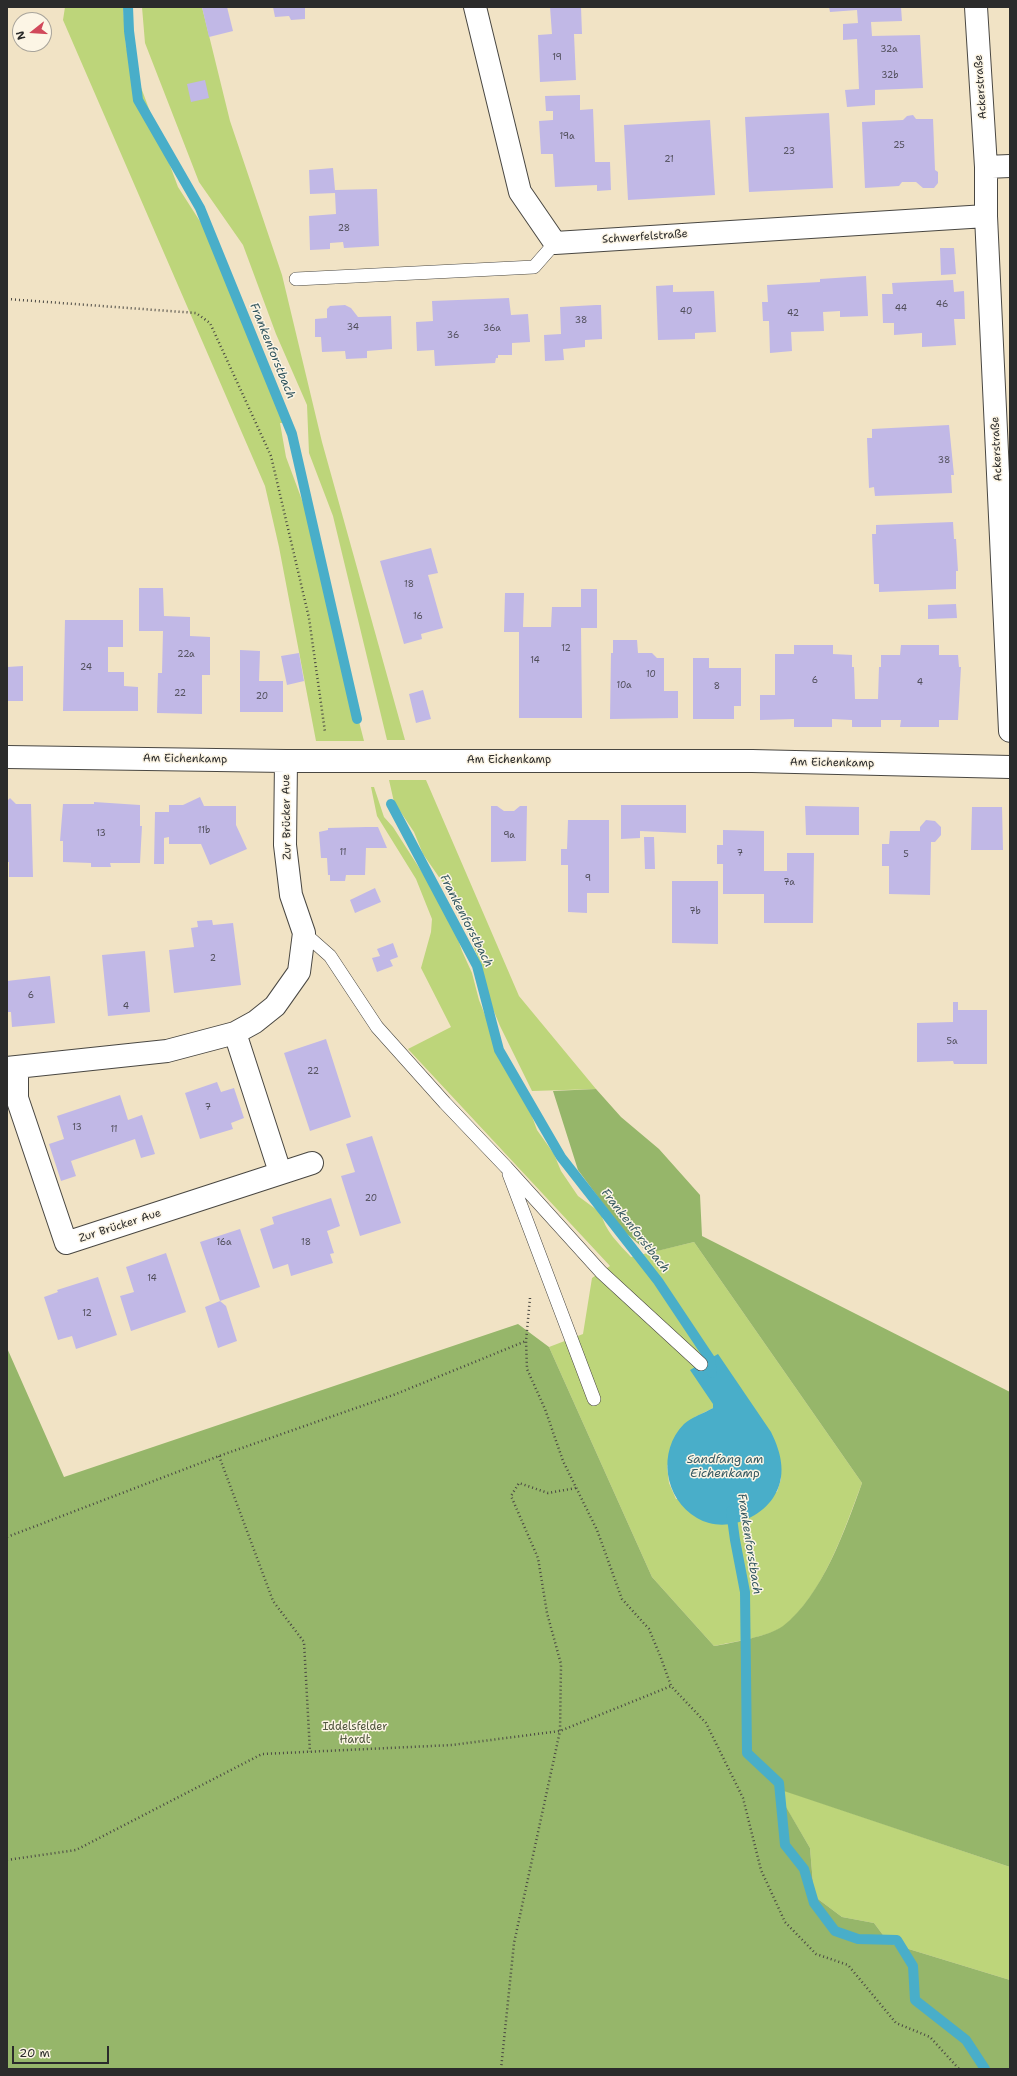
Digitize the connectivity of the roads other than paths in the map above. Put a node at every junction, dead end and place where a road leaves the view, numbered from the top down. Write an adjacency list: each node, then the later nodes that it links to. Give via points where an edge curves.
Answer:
1 (475, 7): 6 (street, via 520,192)
2 (976, 7): 4 (street, Ackerstraße)
3 (1010, 166): 4 (street)
4 (986, 167): 5 (street, Ackerstraße)
5 (986, 216): 6 (street, Schwerfelstraße); 8 (street, Ackerstraße)
6 (555, 243): 7 (lane, via 534,267)
7 (296, 279)
8 (1003, 413): 9 (street, Ackerstraße)
9 (1010, 731)
10 (7, 757): 11 (street, Am Eichenkamp)
11 (286, 760): 12 (street, Am Eichenkamp, via 752,761); 13 (street, Zur Brücker Aue, via 285,845 291,895)
12 (1010, 768)
13 (304, 933): 14 (street, Zur Brücker Aue, via 299,972 275,1006 255,1022); 17 (lane, via 330,956 377,1027 444,1103)
14 (235, 1033): 15 (street, Zur Brücker Aue, via 168,1051); 18 (street)
15 (12, 1067): 18 (street, Zur Brücker Aue, via 17,1098 66,1244)
16 (312, 1163): 18 (street, Zur Brücker Aue)
17 (506, 1167): 19 (lane, via 601,1272); 20 (lane)
18 (280, 1172)
19 (700, 1364)
20 (594, 1399)

